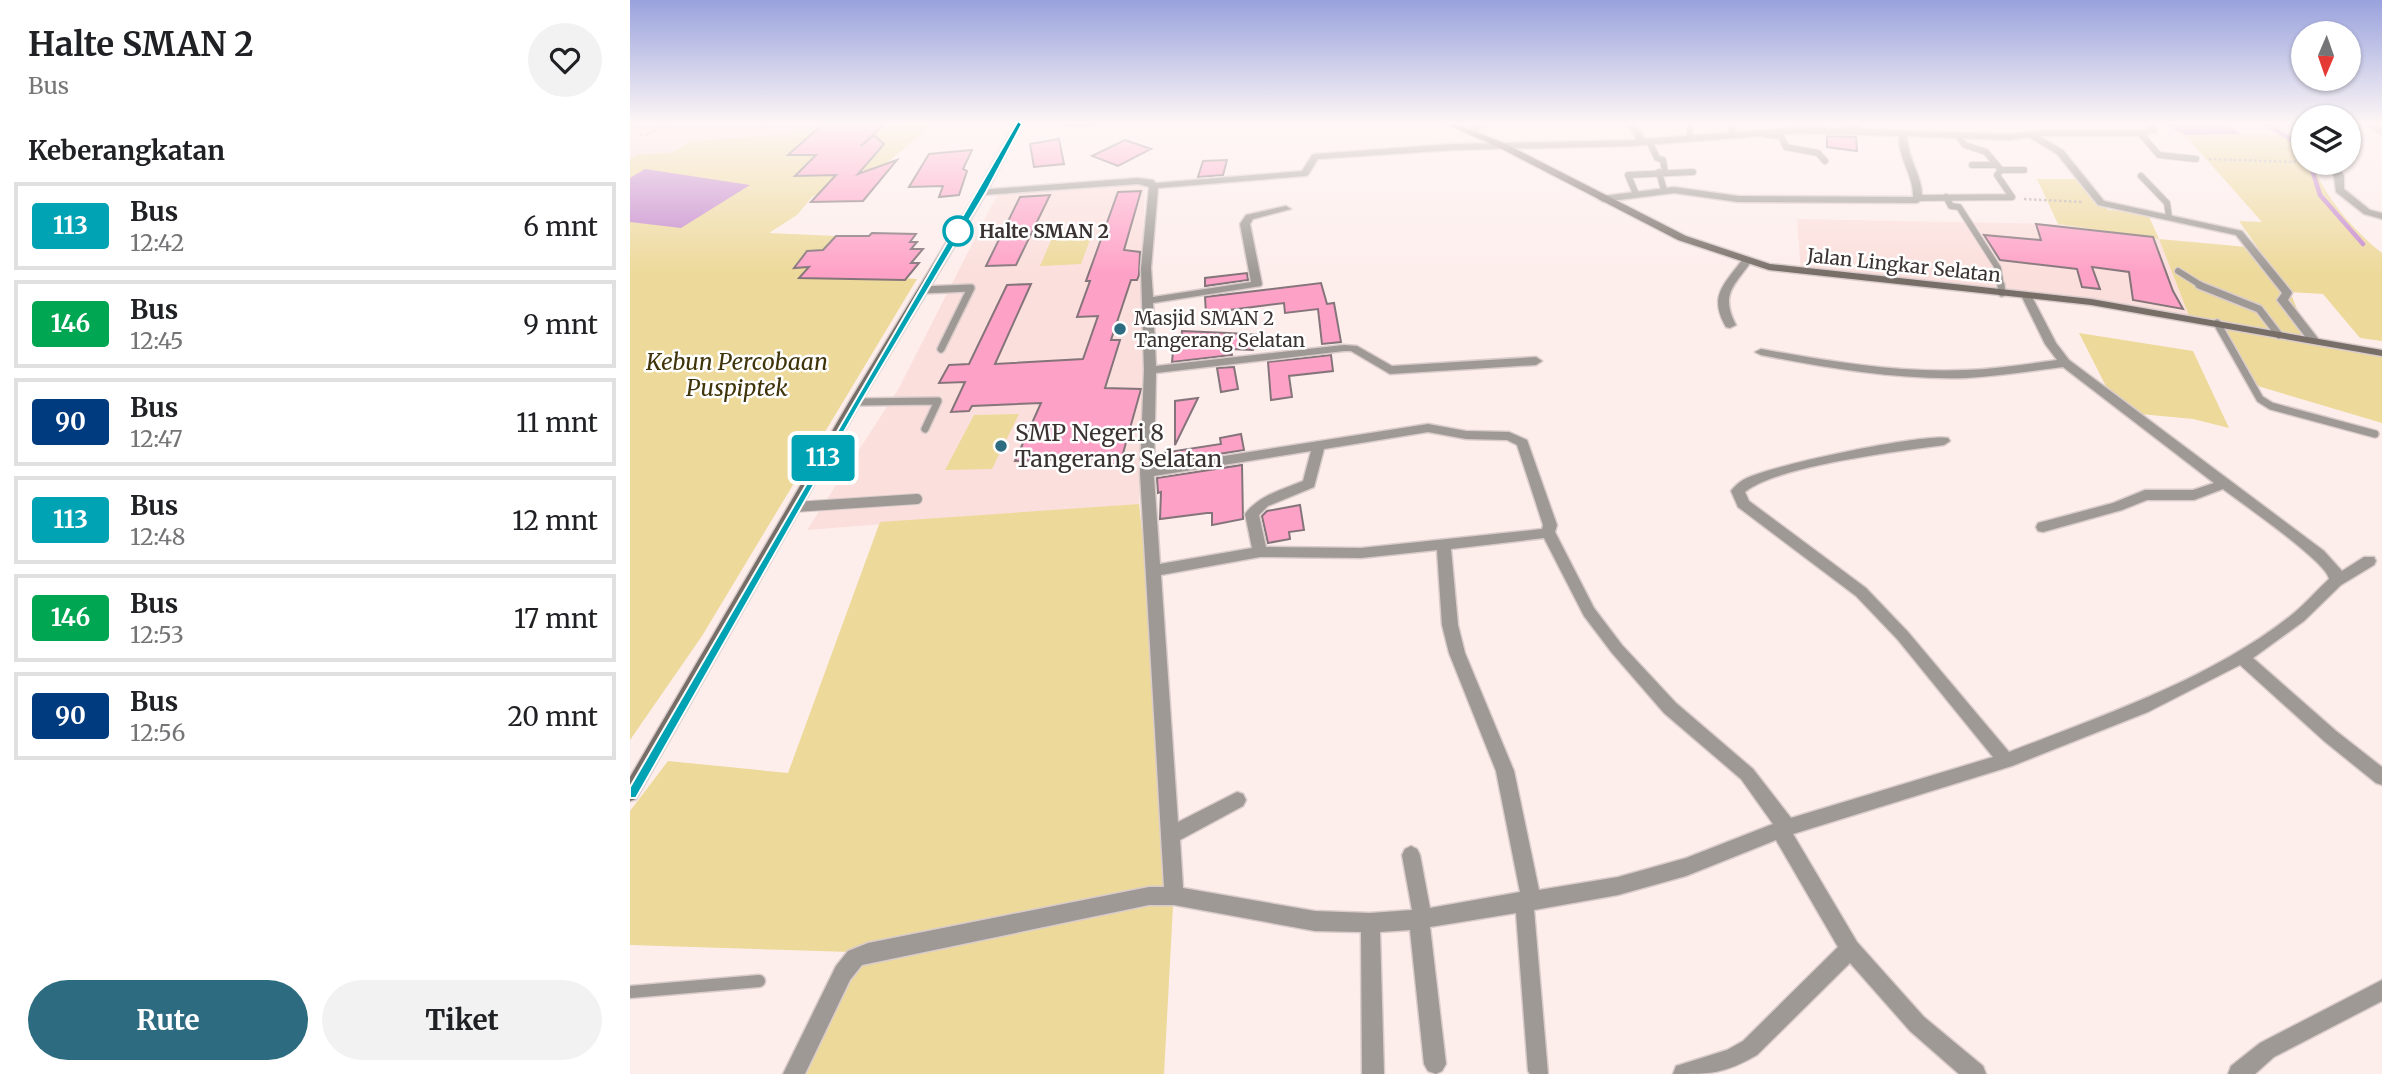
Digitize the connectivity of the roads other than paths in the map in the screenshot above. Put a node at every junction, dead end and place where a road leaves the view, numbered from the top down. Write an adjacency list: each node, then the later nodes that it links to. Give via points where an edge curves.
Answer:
1 (991, 174): 13 (main road)
2 (1292, 174): 11 (street)
3 (1556, 174): 17 (main road, Jalan Lingkar Selatan)
4 (1638, 174): 14 (lane, via 1628,175)
5 (1662, 174): 12 (lane)
6 (1913, 174): 16 (street)
7 (1997, 174): 15 (lane, via 2012,197)
8 (2078, 174): 20 (street, via 2101,203)
9 (2338, 175): 19 (street, via 2339,190 2367,212)
10 (2141, 176): 20 (lane, via 2167,203)
11 (1154, 186): 13 (street, via 1138,181); 26 (street)
12 (1664, 190): 14 (street); 16 (street, via 1738,200)
13 (982, 192): 23 (main road)
14 (1636, 194): 17 (street)
15 (1946, 197): 16 (lane); 24 (lane, via 1951,206 1959,207 1998,268)
16 (1919, 198)
17 (1603, 199): 21 (main road, Jalan Lingkar Selatan, via 1682,238)
18 (1286, 209): 26 (street, via 1249,217 1245,224 1257,284)
19 (2382, 216)
20 (2169, 217): 30 (street, via 2239,233 2287,293 2283,300)
21 (1746, 262): 24 (main road, Jalan Lingkar Selatan); 28 (street, via 1720,299)
22 (2178, 271): 29 (lane, via 2191,284 2250,304 2273,321)
23 (922, 290): 31 (lane, via 971,288); 37 (main road)
24 (2002, 293): 25 (main road, Jalan Lingkar Selatan)
25 (2026, 295): 27 (main road, Jalan Lingkar Selatan); 35 (street)
26 (1147, 301): 36 (street)
27 (2217, 323): 29 (main road, Jalan Lingkar Selatan); 39 (lane, via 2260,398 2271,406)
28 (1730, 325)
29 (2279, 335): 30 (main road, Jalan Lingkar Selatan)
30 (2314, 341): 33 (main road, Jalan Lingkar Selatan)
31 (941, 349)
32 (1761, 352): 35 (street, via 1821,363 1938,373)
33 (2382, 353)
34 (1536, 361): 36 (street, via 1390,370 1353,348 1344,348)
35 (2065, 363): 43 (street)
36 (1150, 370): 42 (street)
37 (855, 402): 38 (lane, via 937,401); 45 (main road)
38 (925, 429)
39 (2375, 434)
40 (1944, 441): 54 (street, via 1799,466 1746,483 1738,491 1743,504 1861,592)
41 (1319, 444): 42 (street); 47 (street, via 1428,428 1517,438 1523,443 1550,525); 49 (street, via 1309,484 1263,503 1252,514)
42 (1147, 473): 51 (street)
43 (2224, 484): 46 (street, via 2194,495 2146,495); 52 (street, via 2319,555 2335,572)
44 (917, 499): 45 (lane)
45 (795, 506): 56 (main road)
46 (2043, 527)
47 (1548, 532): 48 (street); 58 (street, via 1588,612 1617,649 1670,708 1747,775)
48 (1444, 546): 49 (street, via 1361,553); 62 (street, via 1450,625 1505,771)
49 (1260, 552): 51 (street)
50 (2369, 561): 52 (street)
51 (1153, 571): 59 (street)
52 (2336, 582): 53 (street, via 2299,617)
53 (2242, 657): 54 (street, via 2142,707); 55 (street)
54 (2006, 761): 58 (street)
55 (2382, 777)
56 (630, 793)
57 (1237, 800): 59 (street)
58 (1784, 828): 62 (street, via 1686,867 1618,886); 65 (street)
59 (1170, 836): 61 (street)
60 (1411, 855): 63 (street)
61 (1174, 896): 64 (street, via 1272,916); 71 (street, via 1149,896 855,958 843,973)
62 (1528, 900): 63 (street); 70 (street)
63 (1421, 919): 64 (street); 69 (street)
64 (1370, 923): 72 (street)
65 (1850, 949): 73 (street, via 1750,1048 1732,1059); 74 (street, via 1917,1024)
66 (759, 981): 68 (lane)
67 (2382, 990): 75 (street, via 2267,1050)
68 (630, 992)
69 (1435, 1064)
70 (1539, 1071)
71 (794, 1074)
72 (1373, 1074)
73 (1684, 1074)
74 (1975, 1074)
75 (2239, 1074)

